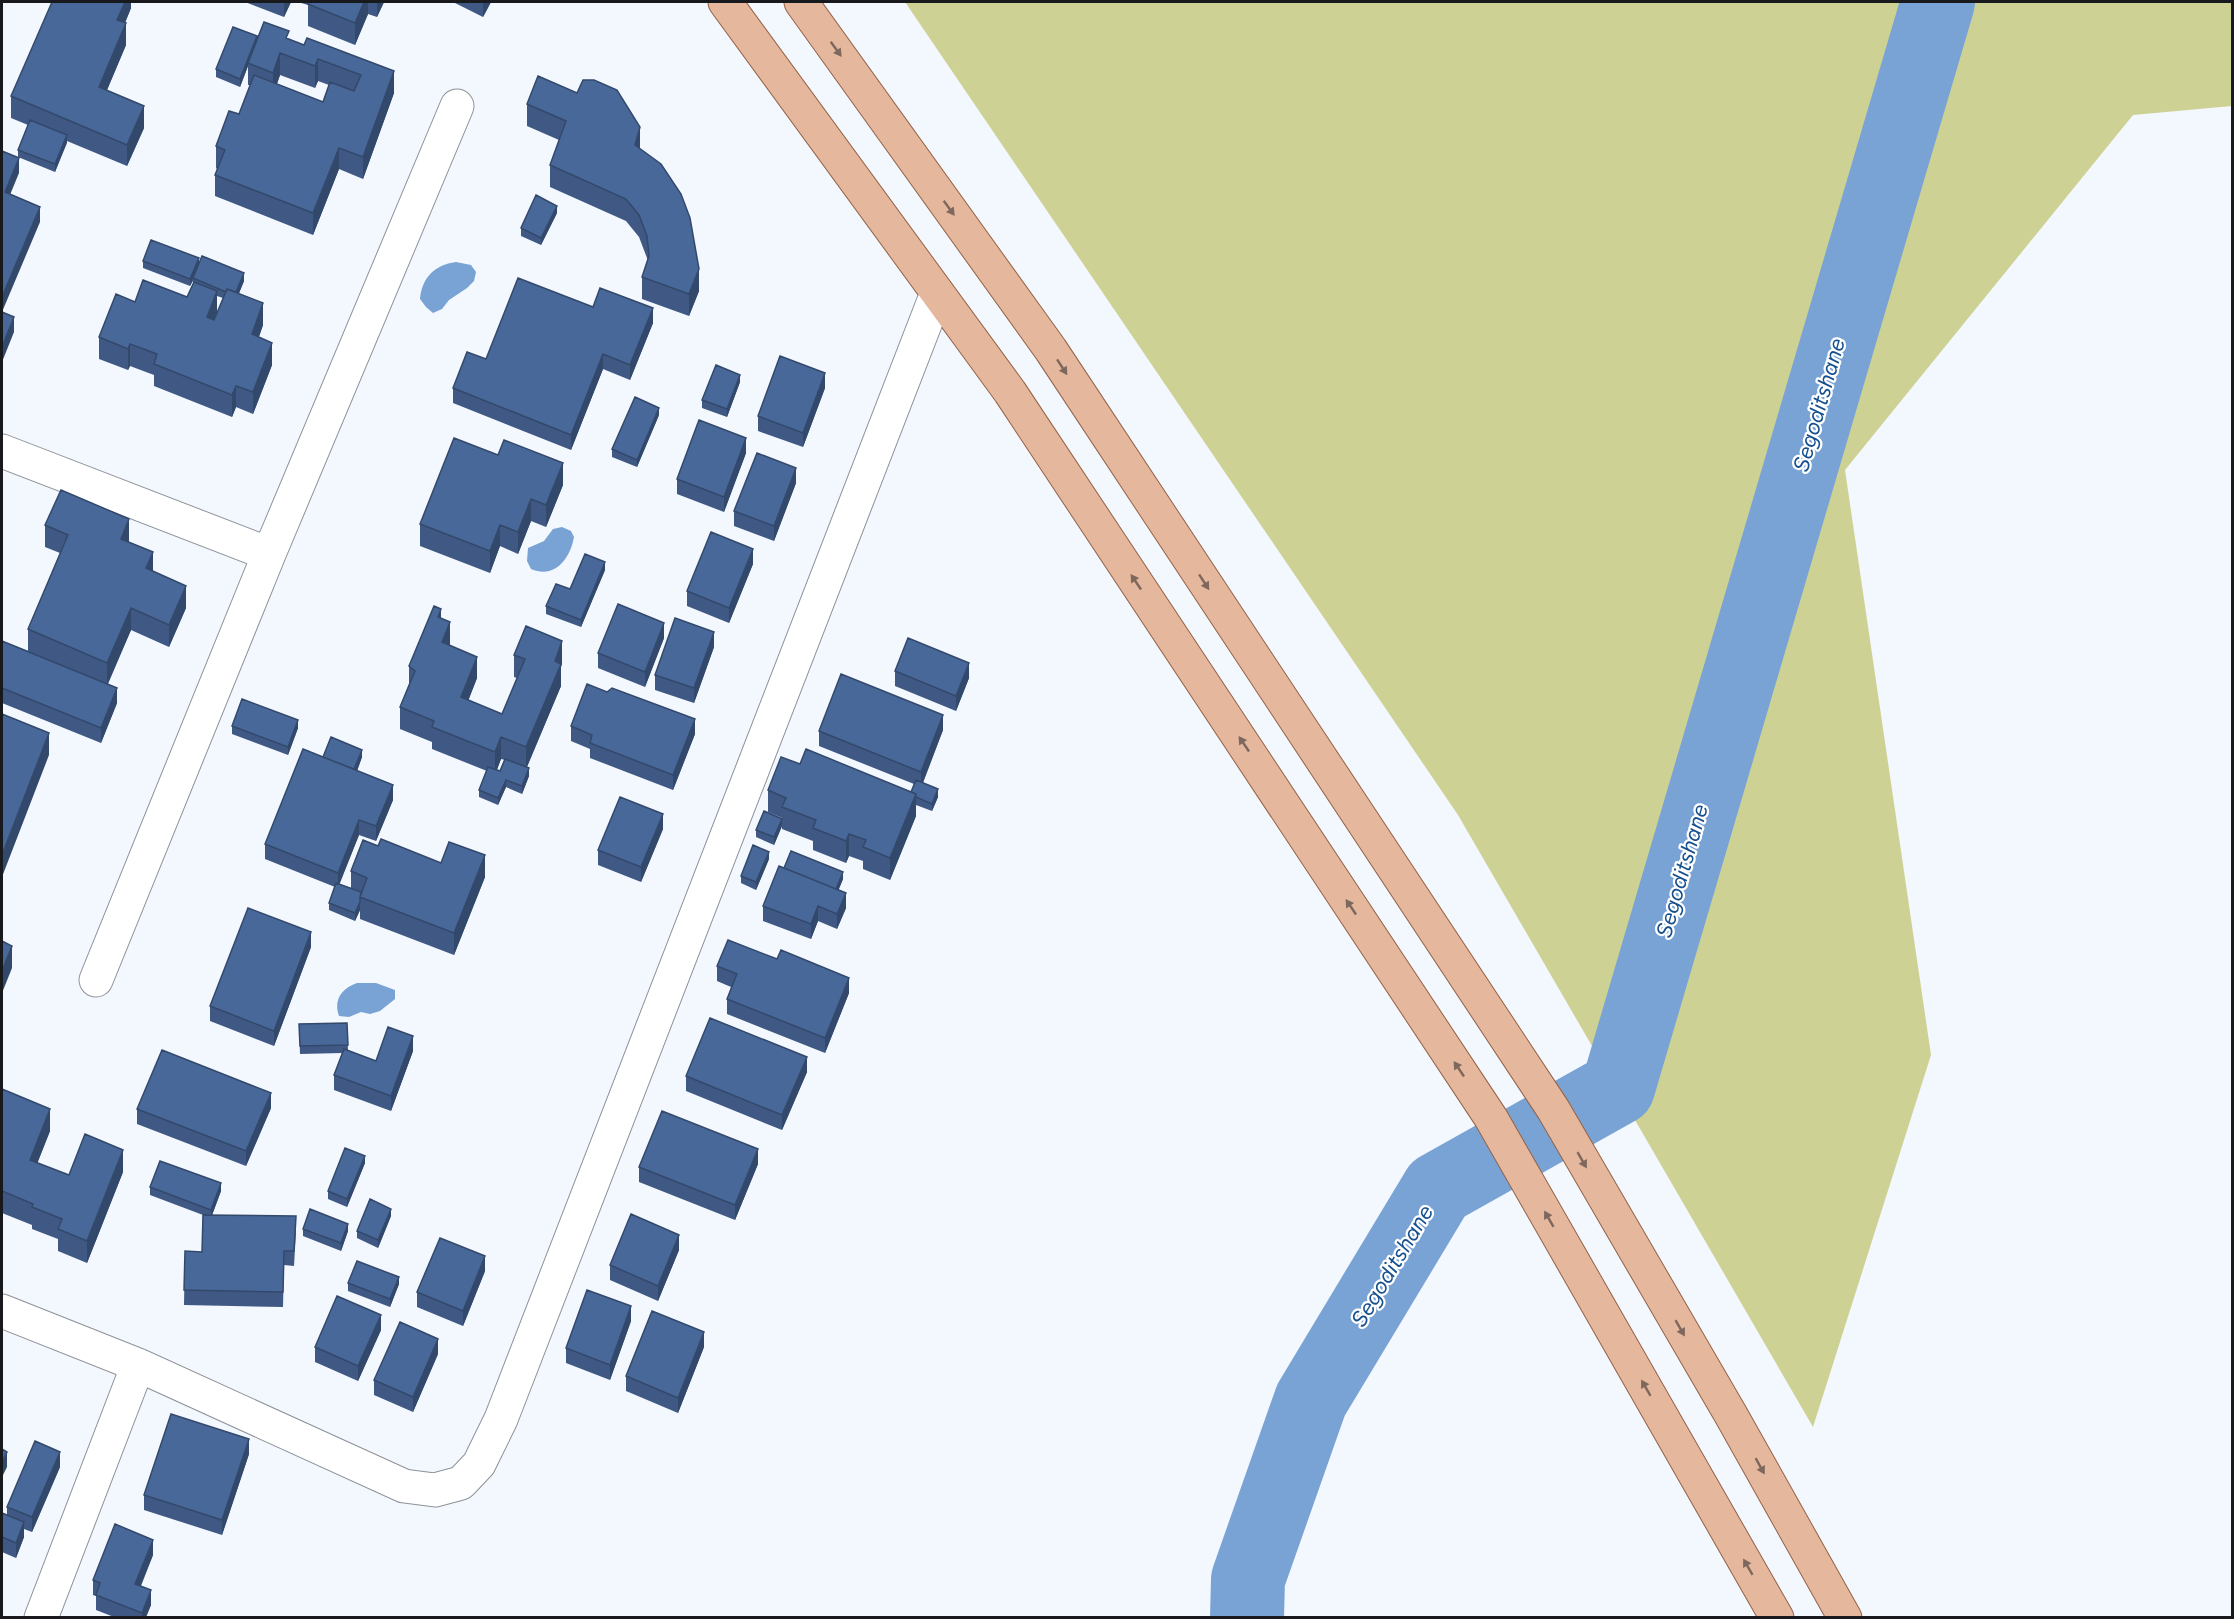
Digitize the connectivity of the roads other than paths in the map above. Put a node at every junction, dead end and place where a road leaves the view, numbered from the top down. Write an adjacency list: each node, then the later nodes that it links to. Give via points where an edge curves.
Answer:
1 (725, 2): 4 (main road)
2 (801, 2): 12 (main road, one-way to 12, via 1051,350 1553,1109)
3 (457, 106): 6 (street)
4 (937, 293): 9 (street, via 501,1419 479,1464 461,1483 435,1490 404,1486); 11 (main road, one-way to 4, via 1491,1118 1010,392)
5 (2, 451): 6 (street)
6 (268, 554): 7 (street)
7 (96, 980)
8 (2, 1311): 9 (street)
9 (138, 1365): 10 (street)
10 (41, 1617)
11 (1777, 1617)
12 (1845, 1617)

